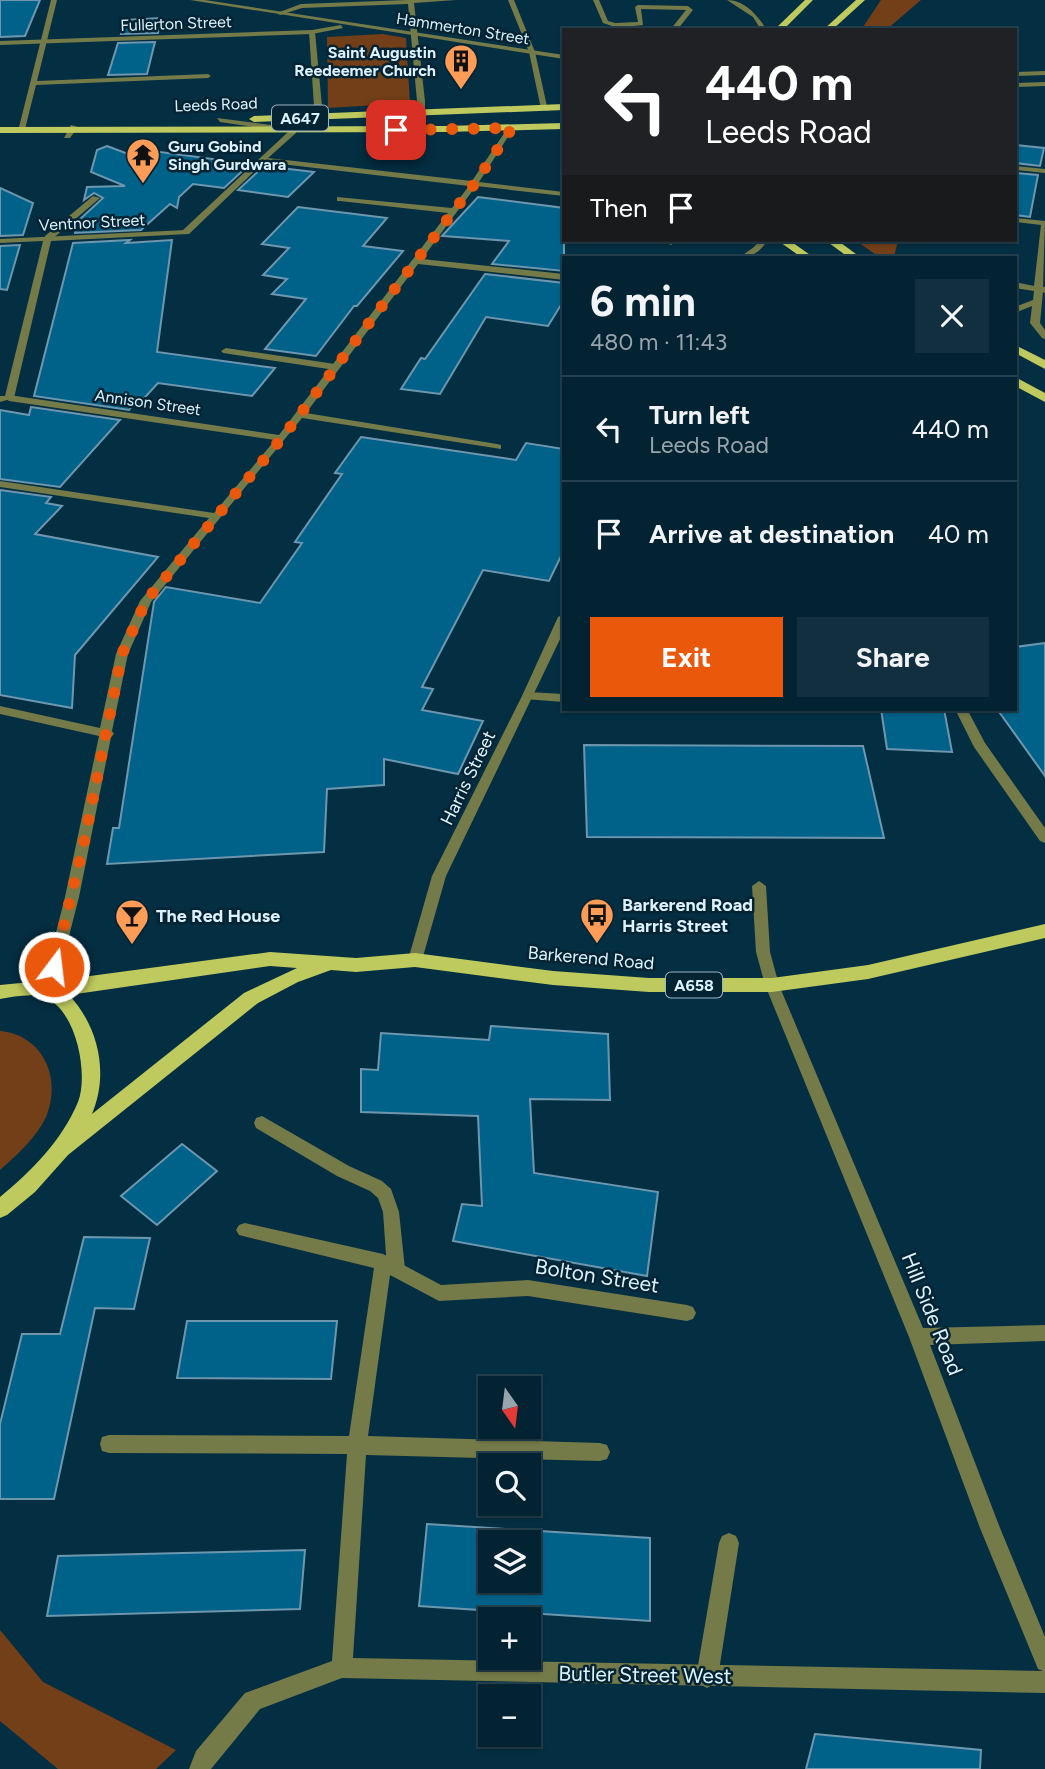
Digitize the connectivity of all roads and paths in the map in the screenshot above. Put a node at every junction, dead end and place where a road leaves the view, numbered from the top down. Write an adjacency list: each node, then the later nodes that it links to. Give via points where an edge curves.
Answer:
1 (54, 0): 21 (street)
2 (193, 0): 10 (street, Hammerton Street)
3 (453, 0): 9 (street)
4 (511, 0): 23 (street)
5 (596, 0): 12 (street, via 605,22)
6 (730, 0): 15 (street, via 755,16)
7 (809, 0): 16 (main road)
8 (861, 0): 17 (main road); 18 (main road)
9 (411, 1): 10 (street, via 301,6); 20 (street)
10 (280, 13): 11 (street, Hammerton Street)
11 (352, 25): 19 (street, Fullerton Street); 20 (street, Hammerton Street)
12 (613, 25): 13 (street); 14 (street, via 641,24 638,7 688,8)
13 (627, 28)
14 (675, 28)
15 (763, 28)
16 (780, 28)
17 (829, 28)
18 (847, 28)
19 (312, 32): 21 (street, Fullerton Street); 36 (street)
20 (415, 34): 23 (street, Hammerton Street); 34 (street, via 422,108 397,108)
21 (43, 41): 22 (street, Fullerton Street); 28 (street)
22 (0, 43)
23 (532, 52): 24 (street, Hammerton Street); 32 (street)
24 (562, 57)
25 (1018, 74): 26 (street)
26 (1045, 74)
27 (208, 76): 28 (street)
28 (33, 83): 41 (street)
29 (1017, 85): 30 (street)
30 (1045, 85)
31 (562, 107): 32 (main road, Leeds Road / A647)
32 (545, 108): 33 (main road, Leeds Road / A647); 35 (main road)
33 (424, 114): 34 (main road, Leeds Road / A647); 37 (main road)
34 (398, 115): 36 (main road, Leeds Road / A647)
35 (562, 116)
36 (319, 117): 38 (main road, Leeds Road / A647)
37 (562, 117)
38 (220, 120): 43 (main road, Leeds Road / A647); 44 (street)
39 (562, 125): 40 (main road, Leeds Road / A647)
40 (512, 128): 44 (main road, Leeds Road / A647); 48 (street)
41 (21, 129): 42 (main road, Leeds Road / A647); 43 (main road, Leeds Road / A647)
42 (0, 130)
43 (72, 131): 44 (main road, Leeds Road / A647)
44 (293, 131): 45 (street)
45 (262, 160): 48 (street); 55 (street, Ventnor Street, via 186,232)
46 (1017, 168): 47 (street)
47 (1045, 171)
48 (475, 183): 49 (street); 52 (street)
49 (562, 194)
50 (96, 198): 55 (street)
51 (340, 199): 52 (street)
52 (454, 211): 63 (street)
53 (1017, 220): 54 (street)
54 (1045, 224): 66 (street)
55 (48, 238): 56 (street, Ventnor Street); 76 (street)
56 (0, 240)
57 (762, 242): 60 (street)
58 (785, 242): 61 (main road)
59 (833, 242): 62 (main road)
60 (746, 256)
61 (806, 256)
62 (854, 256)
63 (416, 261): 64 (street); 73 (street)
64 (562, 277)
65 (1017, 285): 66 (street)
66 (1041, 289): 67 (street)
67 (1036, 302): 68 (street); 69 (street, via 1035,323)
68 (1017, 309)
69 (1045, 336)
70 (1017, 349): 72 (main road)
71 (226, 351): 73 (street)
72 (1045, 365)
73 (335, 367): 77 (street)
74 (1017, 382): 75 (main road)
75 (1045, 398)
76 (4, 399): 78 (street, Annison Street)
77 (299, 415): 78 (street); 79 (street)
78 (282, 438): 81 (street)
79 (497, 447)
80 (0, 484): 81 (street)
81 (215, 516): 87 (street, via 146,601 122,654)
82 (562, 621): 83 (street, Harris Street)
83 (528, 696): 84 (street); 91 (street, Harris Street, via 439,876)
84 (562, 698)
85 (0, 710): 87 (street)
86 (962, 711): 88 (street, via 979,744)
87 (107, 734): 94 (street)
88 (1045, 838)
89 (759, 886): 93 (street, Hill Side Road, via 763,952)
90 (1045, 931): 93 (main road, Barkerend Road / A658, via 868,972)
91 (415, 960): 92 (main road, Barkerend Road / A658); 93 (main road, Barkerend Road / A658, via 635,984)
92 (340, 963): 94 (main road, Barkerend Road / A658, via 270,959); 97 (main road, Barkerend Road / A658, via 293,976 251,998)
93 (772, 985): 103 (street, Hill Side Road)
94 (49, 991): 95 (main road, Barkerend Road); 97 (main road, via 65,1003 91,1054 91,1096)
95 (0, 992)
96 (262, 1123): 100 (street, via 385,1194 391,1212)
97 (64, 1148): 98 (main road, via 33,1183)
98 (0, 1209)
99 (245, 1230): 100 (street, Bolton Street)
100 (389, 1266): 101 (street, Bolton Street, via 439,1293 528,1288); 105 (street)
101 (687, 1313)
102 (1045, 1334): 103 (street)
103 (918, 1337): 108 (street, Hill Side Road)
104 (109, 1444): 105 (street)
105 (356, 1445): 106 (street); 109 (street)
106 (600, 1452)
107 (729, 1543): 110 (street)
108 (1045, 1662)
109 (342, 1668): 110 (street, Butler Street West); 112 (street, Butler Street West, via 253,1701)
110 (707, 1677): 111 (street, Butler Street West)
111 (1045, 1682)
112 (200, 1769)

